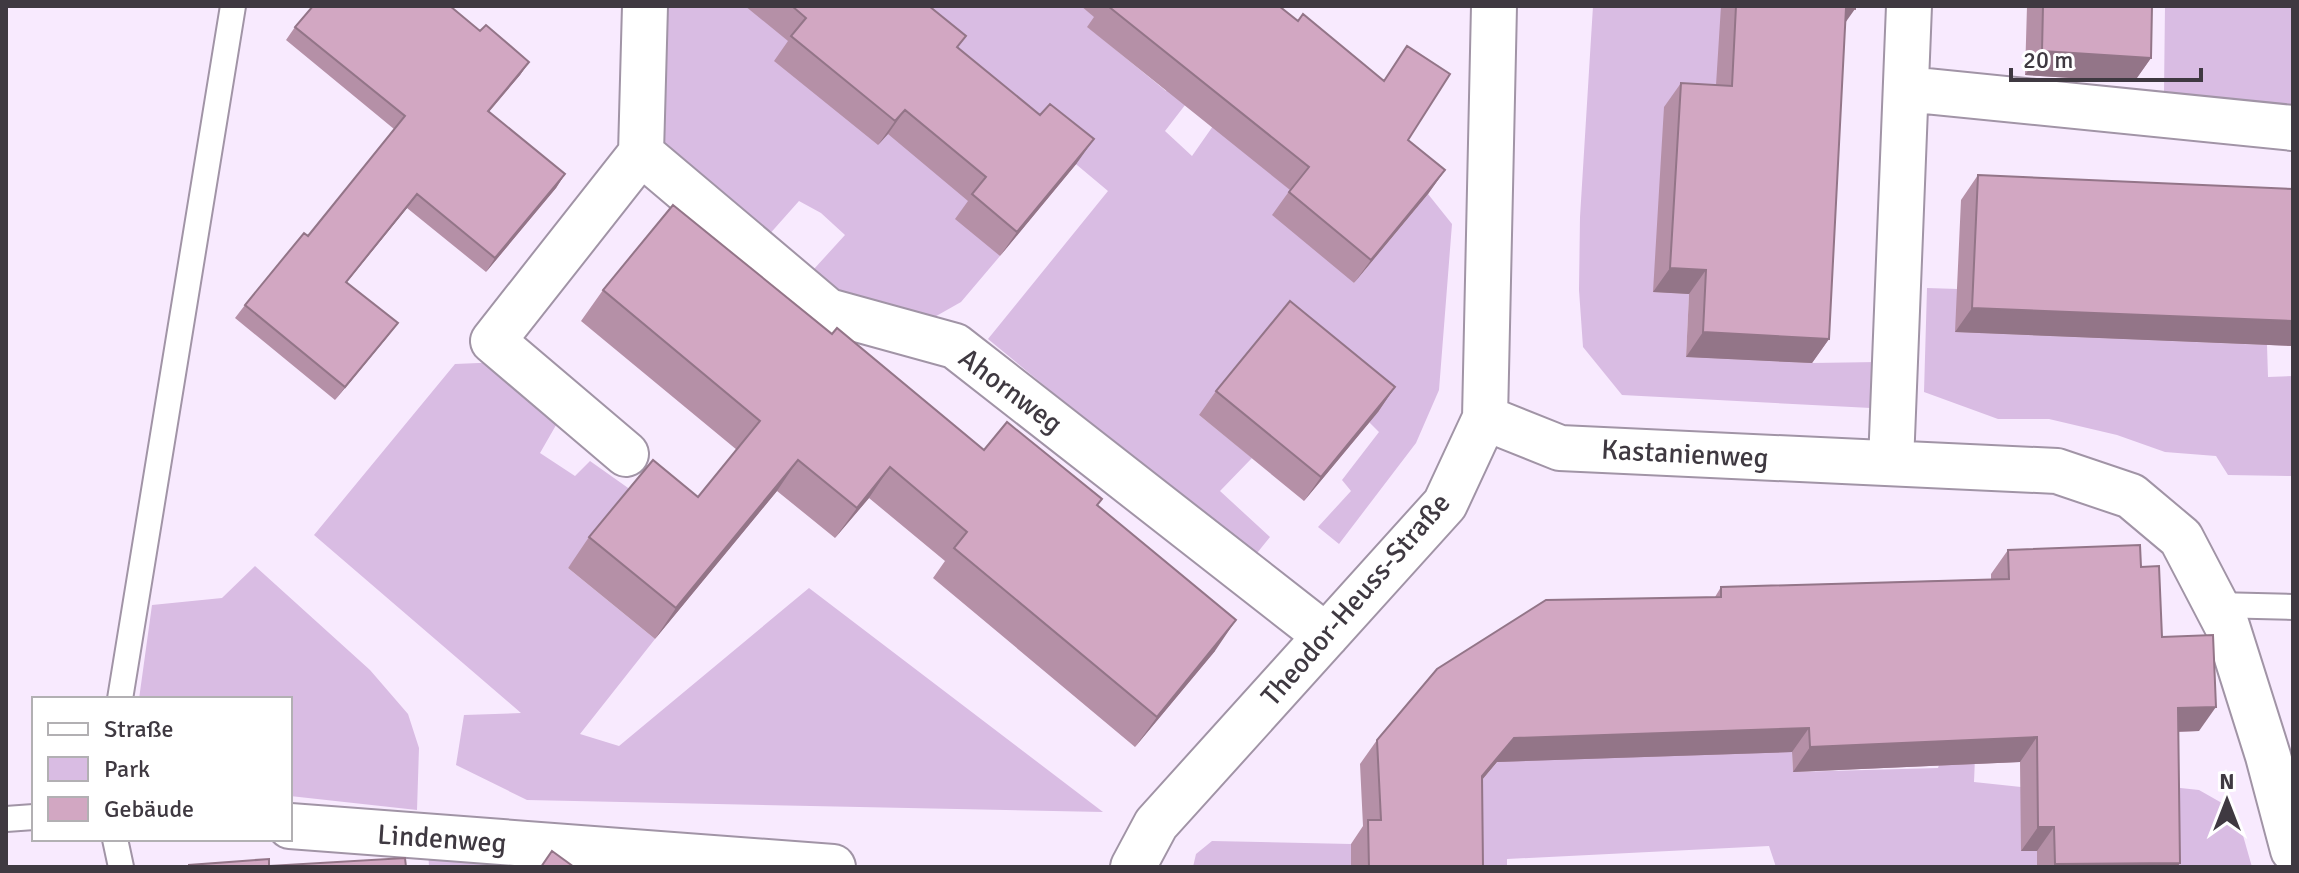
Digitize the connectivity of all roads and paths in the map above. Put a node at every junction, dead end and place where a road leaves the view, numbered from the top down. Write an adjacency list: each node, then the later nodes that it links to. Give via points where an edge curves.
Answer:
1 (233, 6): 14 (lane)
2 (645, 6): 7 (street)
3 (1494, 6): 8 (street, Theodor-Heuss-Straße)
4 (1909, 6): 5 (street)
5 (1906, 89): 6 (street); 10 (street)
6 (2293, 128)
7 (641, 153): 9 (street, via 478,344); 13 (street, Ahornweg, via 828,311 955,346)
8 (1485, 418): 10 (street, Kastanienweg, via 1560,448); 13 (street, Theodor-Heuss-Straße, via 1445,504)
9 (626, 454)
10 (1891, 463): 11 (street, Kastanienweg, via 2057,471 2131,496 2181,538)
11 (2216, 605): 12 (lane); 19 (street, Kastanienweg, via 2227,626)
12 (2293, 607)
13 (1326, 636): 22 (street, Theodor-Heuss-Straße, via 1156,824)
14 (120, 697)
15 (32, 817): 16 (lane)
16 (6, 819)
17 (292, 826): 21 (street, Lindenweg)
18 (115, 841): 20 (lane)
19 (2293, 850)
20 (121, 867)
21 (833, 867)
22 (1133, 867)

